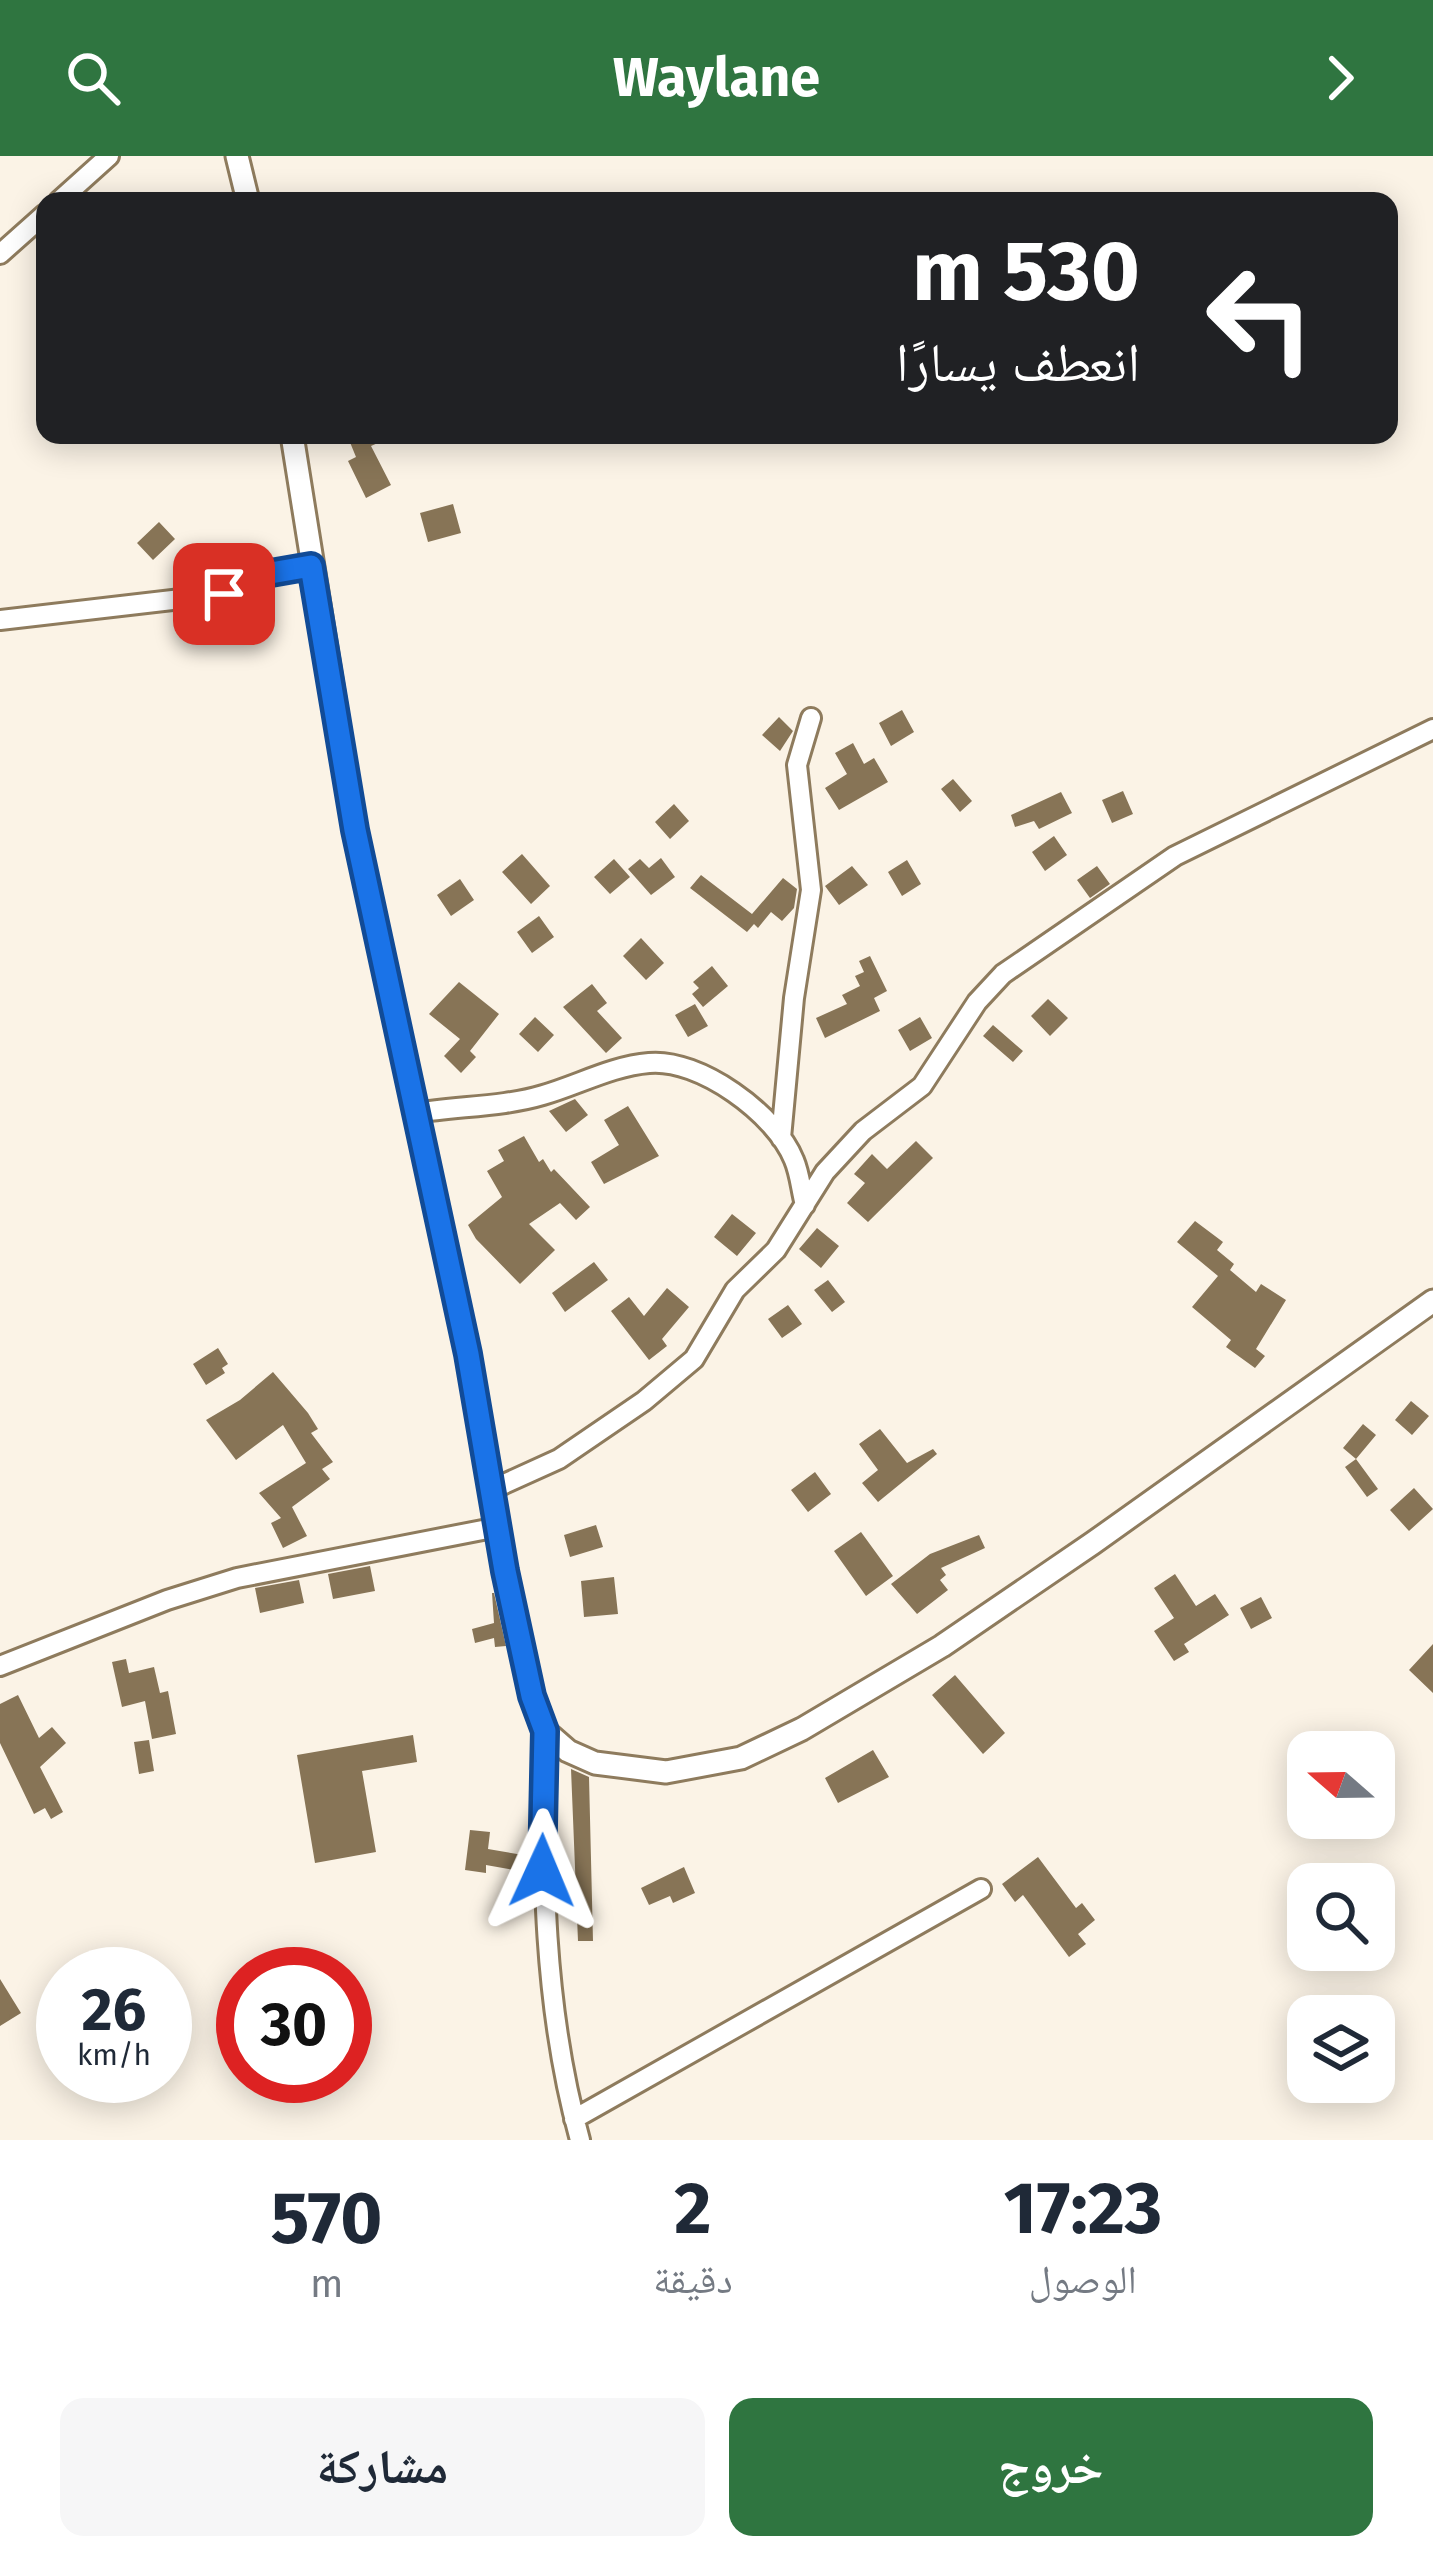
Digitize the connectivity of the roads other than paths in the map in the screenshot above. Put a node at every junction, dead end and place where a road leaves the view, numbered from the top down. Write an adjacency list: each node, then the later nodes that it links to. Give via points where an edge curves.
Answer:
1 (109, 156): 3 (street)
2 (237, 156): 4 (street)
3 (69, 192)
4 (246, 192)
5 (36, 222): 6 (street)
6 (0, 254)
7 (293, 444): 8 (street)
8 (311, 566): 9 (street, via 265,574 224,594); 12 (street, via 355,830)
9 (0, 620)
10 (811, 718): 13 (street, via 797,765 811,890)
11 (1433, 730): 14 (street, via 1189,848 1031,951 977,1002 922,1086 863,1131)
12 (416, 1113): 13 (street, via 541,1096 648,1063 725,1085); 16 (street)
13 (782, 1138): 14 (street)
14 (805, 1205): 16 (street, via 776,1250 735,1290 694,1359 559,1460)
15 (1433, 1301): 19 (street, via 942,1646 802,1730 741,1758 666,1772 596,1763)
16 (493, 1489): 17 (street)
17 (498, 1527): 18 (street, via 236,1578); 19 (street)
18 (0, 1666)
19 (545, 1731): 21 (street, via 542,1871)
20 (981, 1888): 21 (street)
21 (575, 2133)

